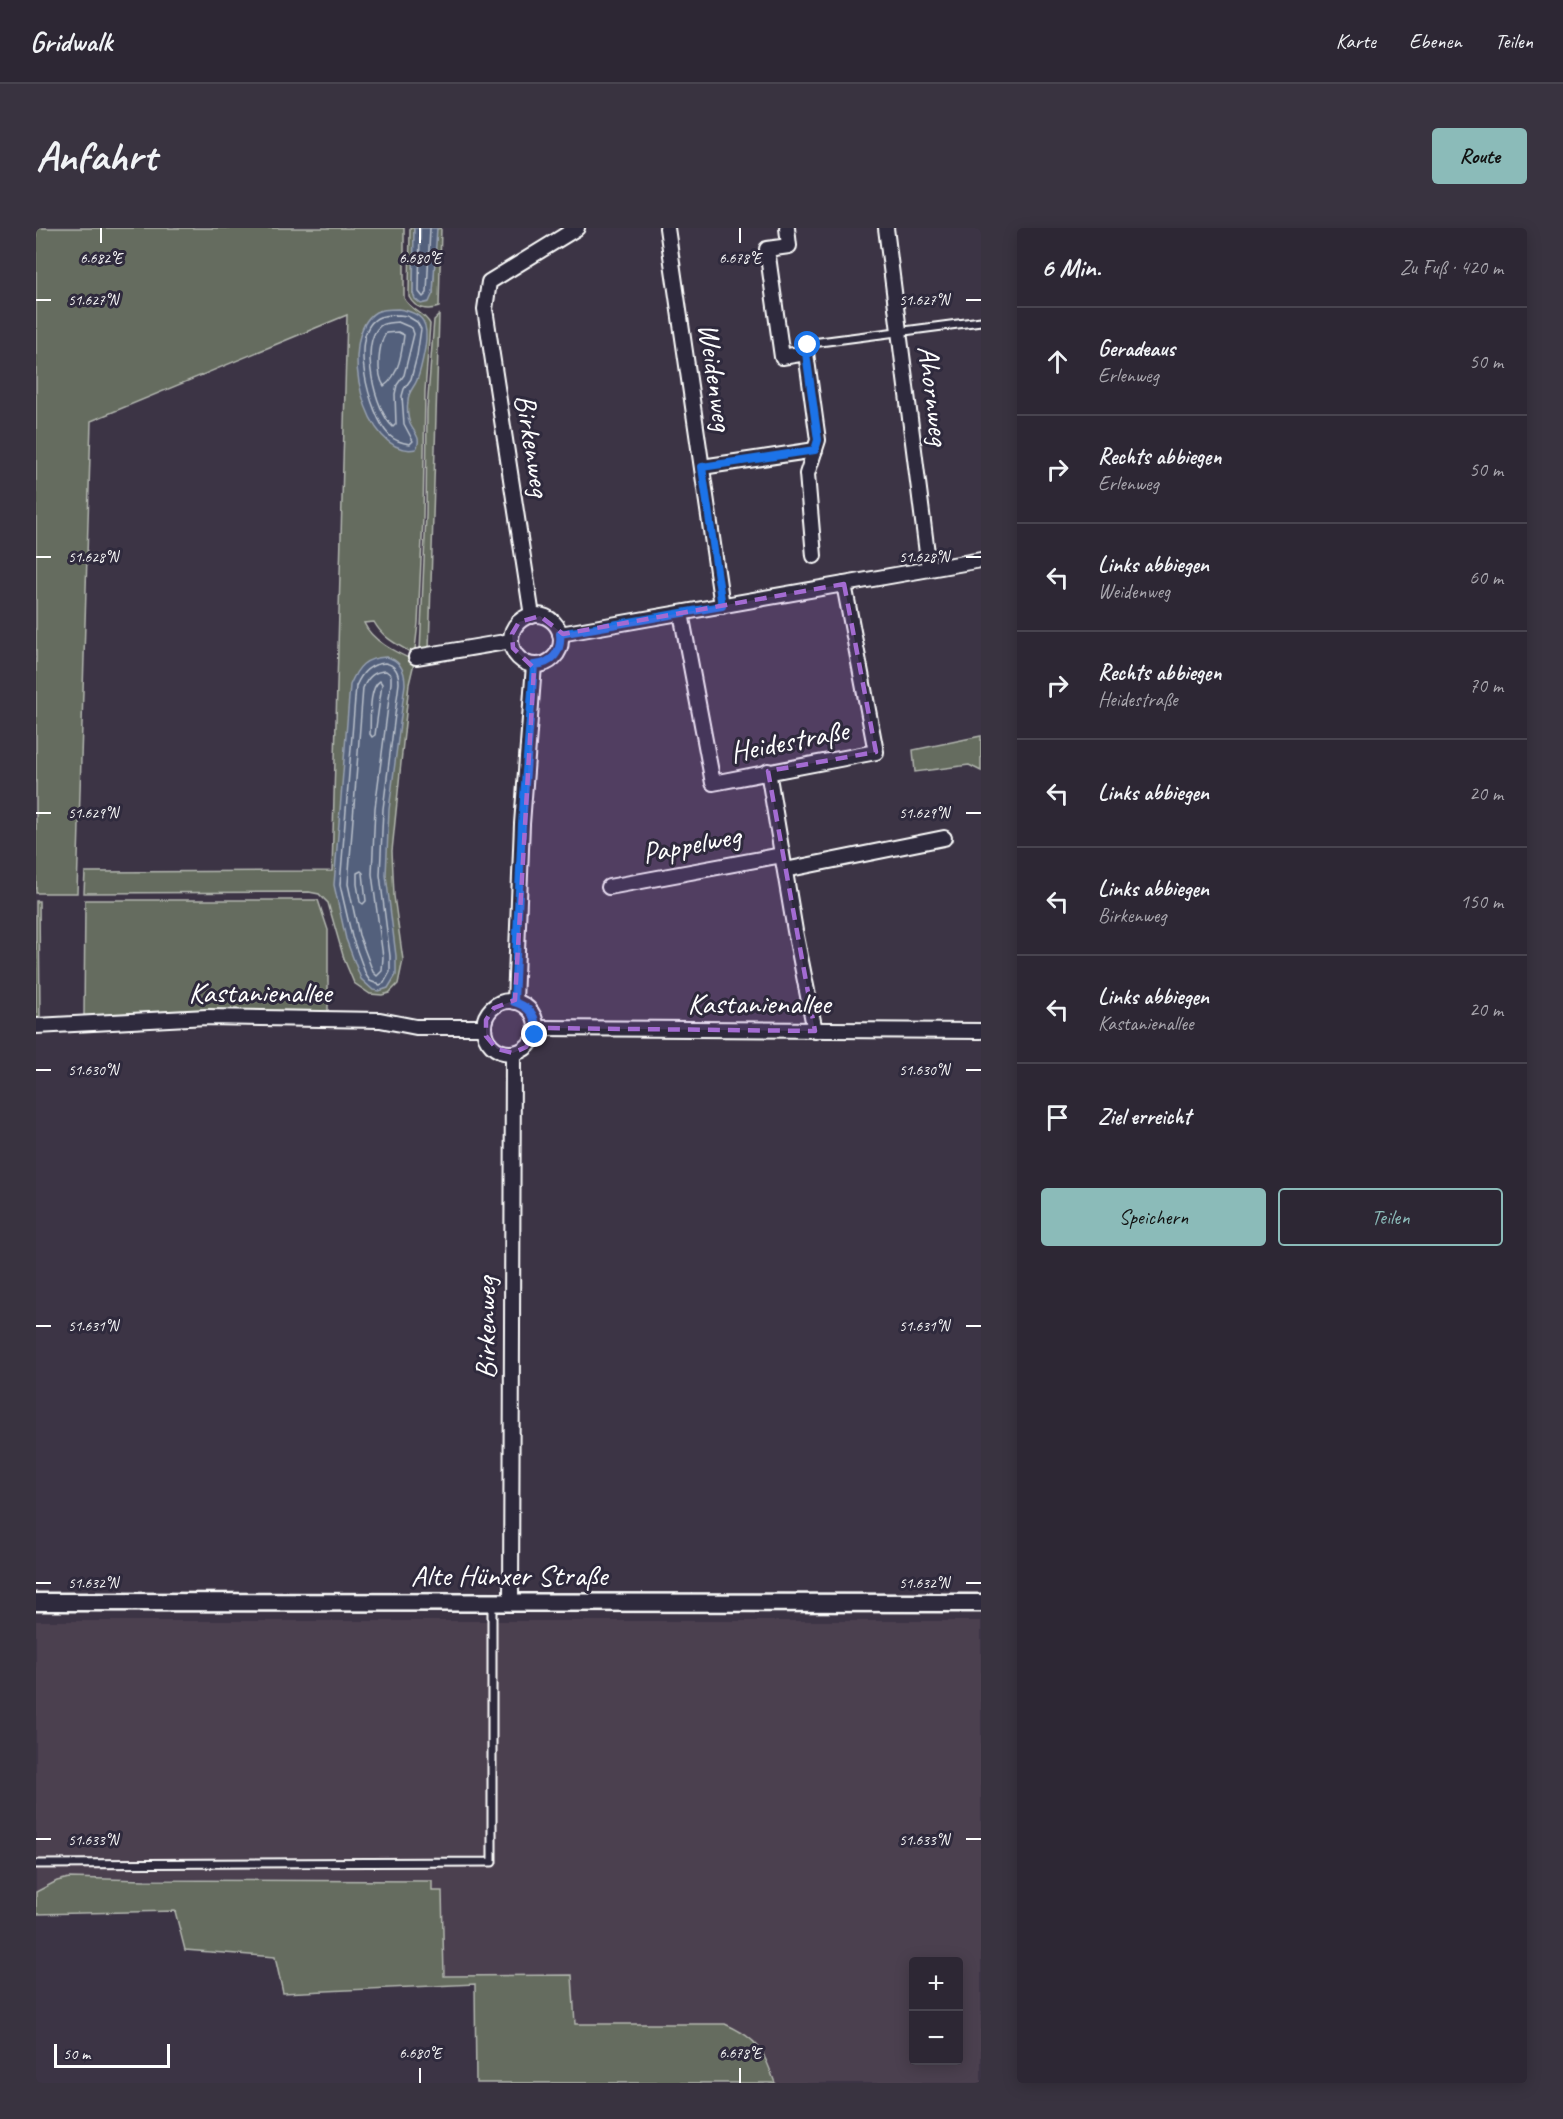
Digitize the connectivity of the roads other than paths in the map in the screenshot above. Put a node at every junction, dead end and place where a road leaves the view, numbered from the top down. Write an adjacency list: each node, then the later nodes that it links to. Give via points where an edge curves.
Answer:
1 (576, 228): 16 (street, Birkenweg, via 489,282 485,309)
2 (667, 228): 9 (street, Weidenweg)
3 (787, 228): 7 (street, via 789,246 767,249 782,357)
4 (886, 228): 6 (street, Ahornweg)
5 (981, 321): 6 (lane)
6 (899, 332): 7 (lane, via 812,343); 12 (street, Ahornweg)
7 (806, 353): 8 (street, via 818,440)
8 (815, 450): 9 (street); 10 (street, via 807,474)
9 (702, 467): 14 (street, Weidenweg)
10 (814, 556)
11 (981, 560): 12 (street)
12 (929, 569): 13 (street)
13 (844, 584): 14 (street); 21 (street, Heidestraße, via 876,752)
14 (722, 606): 15 (street)
15 (681, 613): 17 (street); 21 (street, Heidestraße, via 713,783)
16 (532, 616): 17 (street, via 547,618); 18 (street, via 519,622)
17 (560, 634): 20 (street, via 555,656 542,665)
18 (511, 641): 19 (street); 20 (street, via 516,655)
19 (416, 657)
20 (534, 665): 26 (street)
21 (768, 771): 23 (street, Pappelweg)
22 (944, 838): 24 (street)
23 (782, 855): 24 (street, Pappelweg); 25 (street, Pappelweg)
24 (785, 870): 30 (street, Pappelweg)
25 (609, 887)
26 (514, 1002): 28 (street, via 494,1008); 29 (street, via 528,1008)
27 (36, 1026): 28 (street, Kastanienallee, via 207,1017 380,1020 416,1027)
28 (484, 1027): 32 (street, via 497,1049)
29 (536, 1028): 30 (street, Kastanienallee); 32 (street, via 531,1042)
30 (816, 1031): 31 (street, Kastanienallee)
31 (981, 1031)
32 (513, 1053): 35 (street, Birkenweg)
33 (36, 1602): 34 (street, Alte Hünxer Straße)
34 (492, 1603): 35 (street, Alte Hünxer Straße); 37 (lane, via 492,1862)
35 (511, 1603): 36 (street, Alte Hünxer Straße)
36 (981, 1603)
37 (36, 1864)

